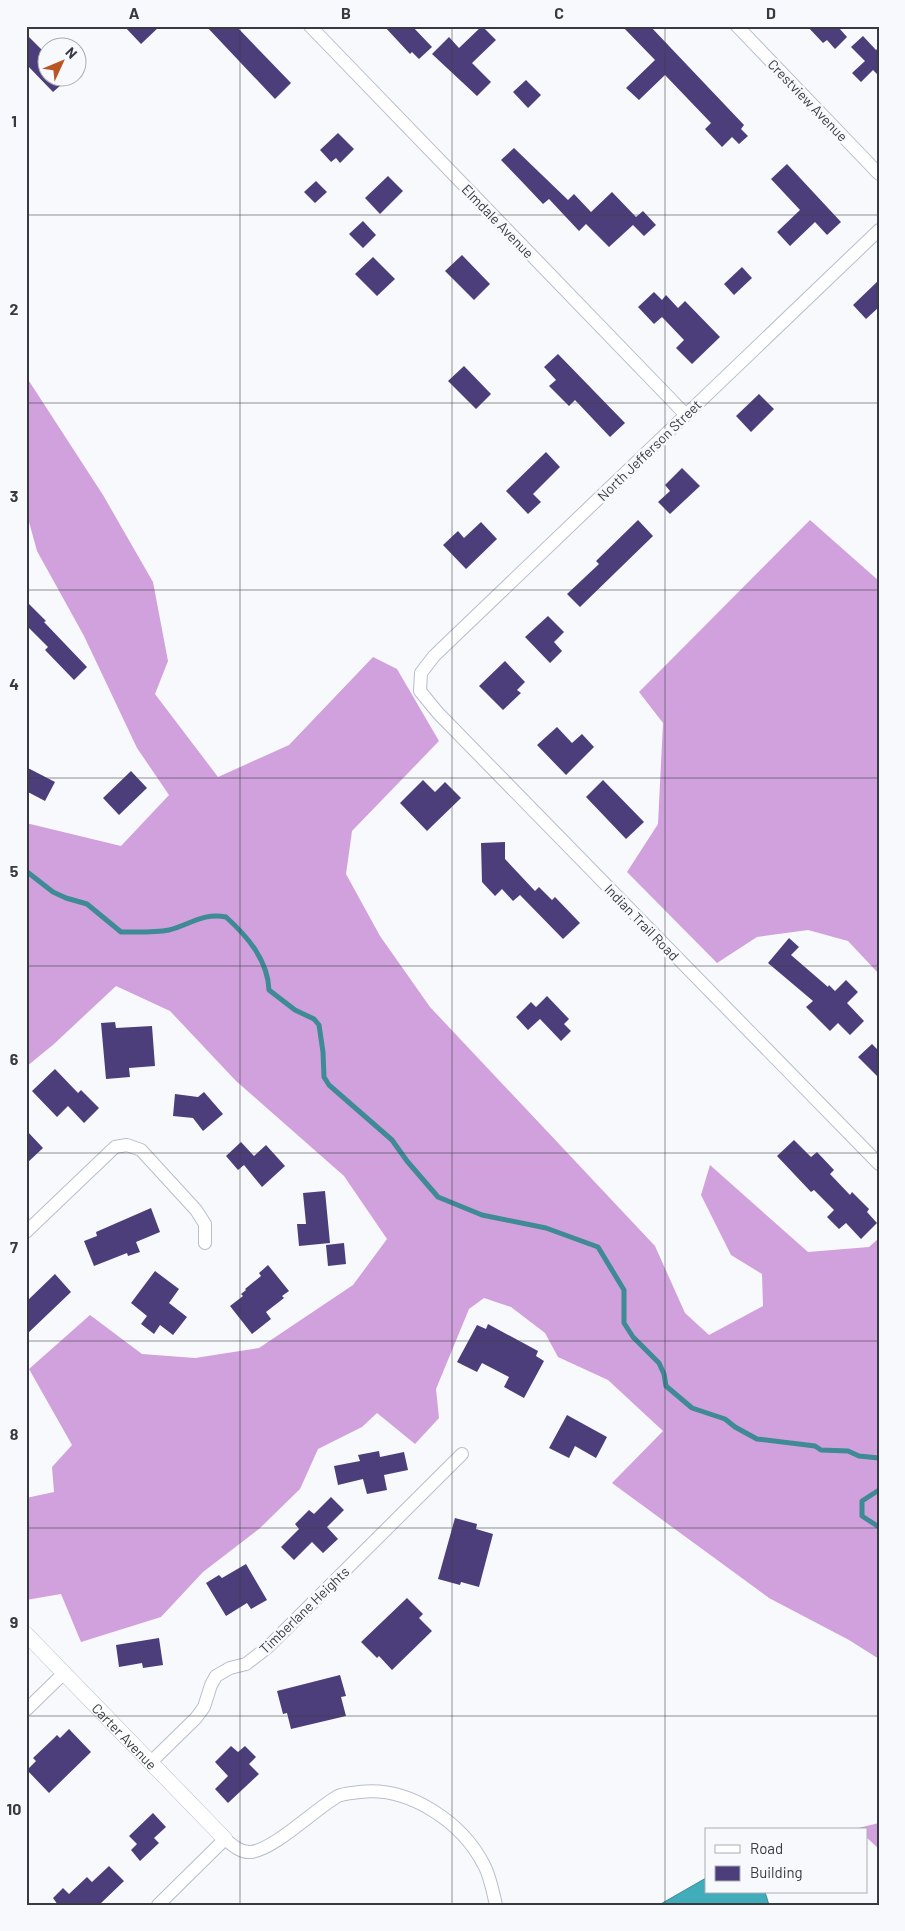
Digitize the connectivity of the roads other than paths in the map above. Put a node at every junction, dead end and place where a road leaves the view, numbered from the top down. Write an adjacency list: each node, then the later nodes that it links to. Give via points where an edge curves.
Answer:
1 (310, 26): 5 (street, Elmdale Avenue)
2 (737, 26): 3 (street, Crestview Avenue)
3 (879, 174)
4 (879, 230): 5 (street, North Jefferson Street)
5 (686, 415): 6 (street, North Jefferson Street, via 434,656)
6 (422, 673): 7 (street, Indian Trail Road, via 420,691 438,713)
7 (879, 1164)
8 (26, 1232): 9 (street, via 114,1147 127,1145 141,1150 196,1210 205,1224)
9 (204, 1243)
10 (462, 1454): 14 (street, Timberlane Heights, via 268,1647 246,1664 216,1676 204,1708)
11 (26, 1634): 12 (street, Carter Avenue)
12 (64, 1673): 13 (street); 14 (street, Carter Avenue)
13 (26, 1710)
14 (151, 1762): 15 (street, Carter Avenue)
15 (225, 1839): 16 (street); 17 (street, via 238,1850 251,1852 286,1834 340,1795 374,1790 395,1794 428,1808 452,1824 485,1865)
16 (158, 1905)
17 (496, 1905)

